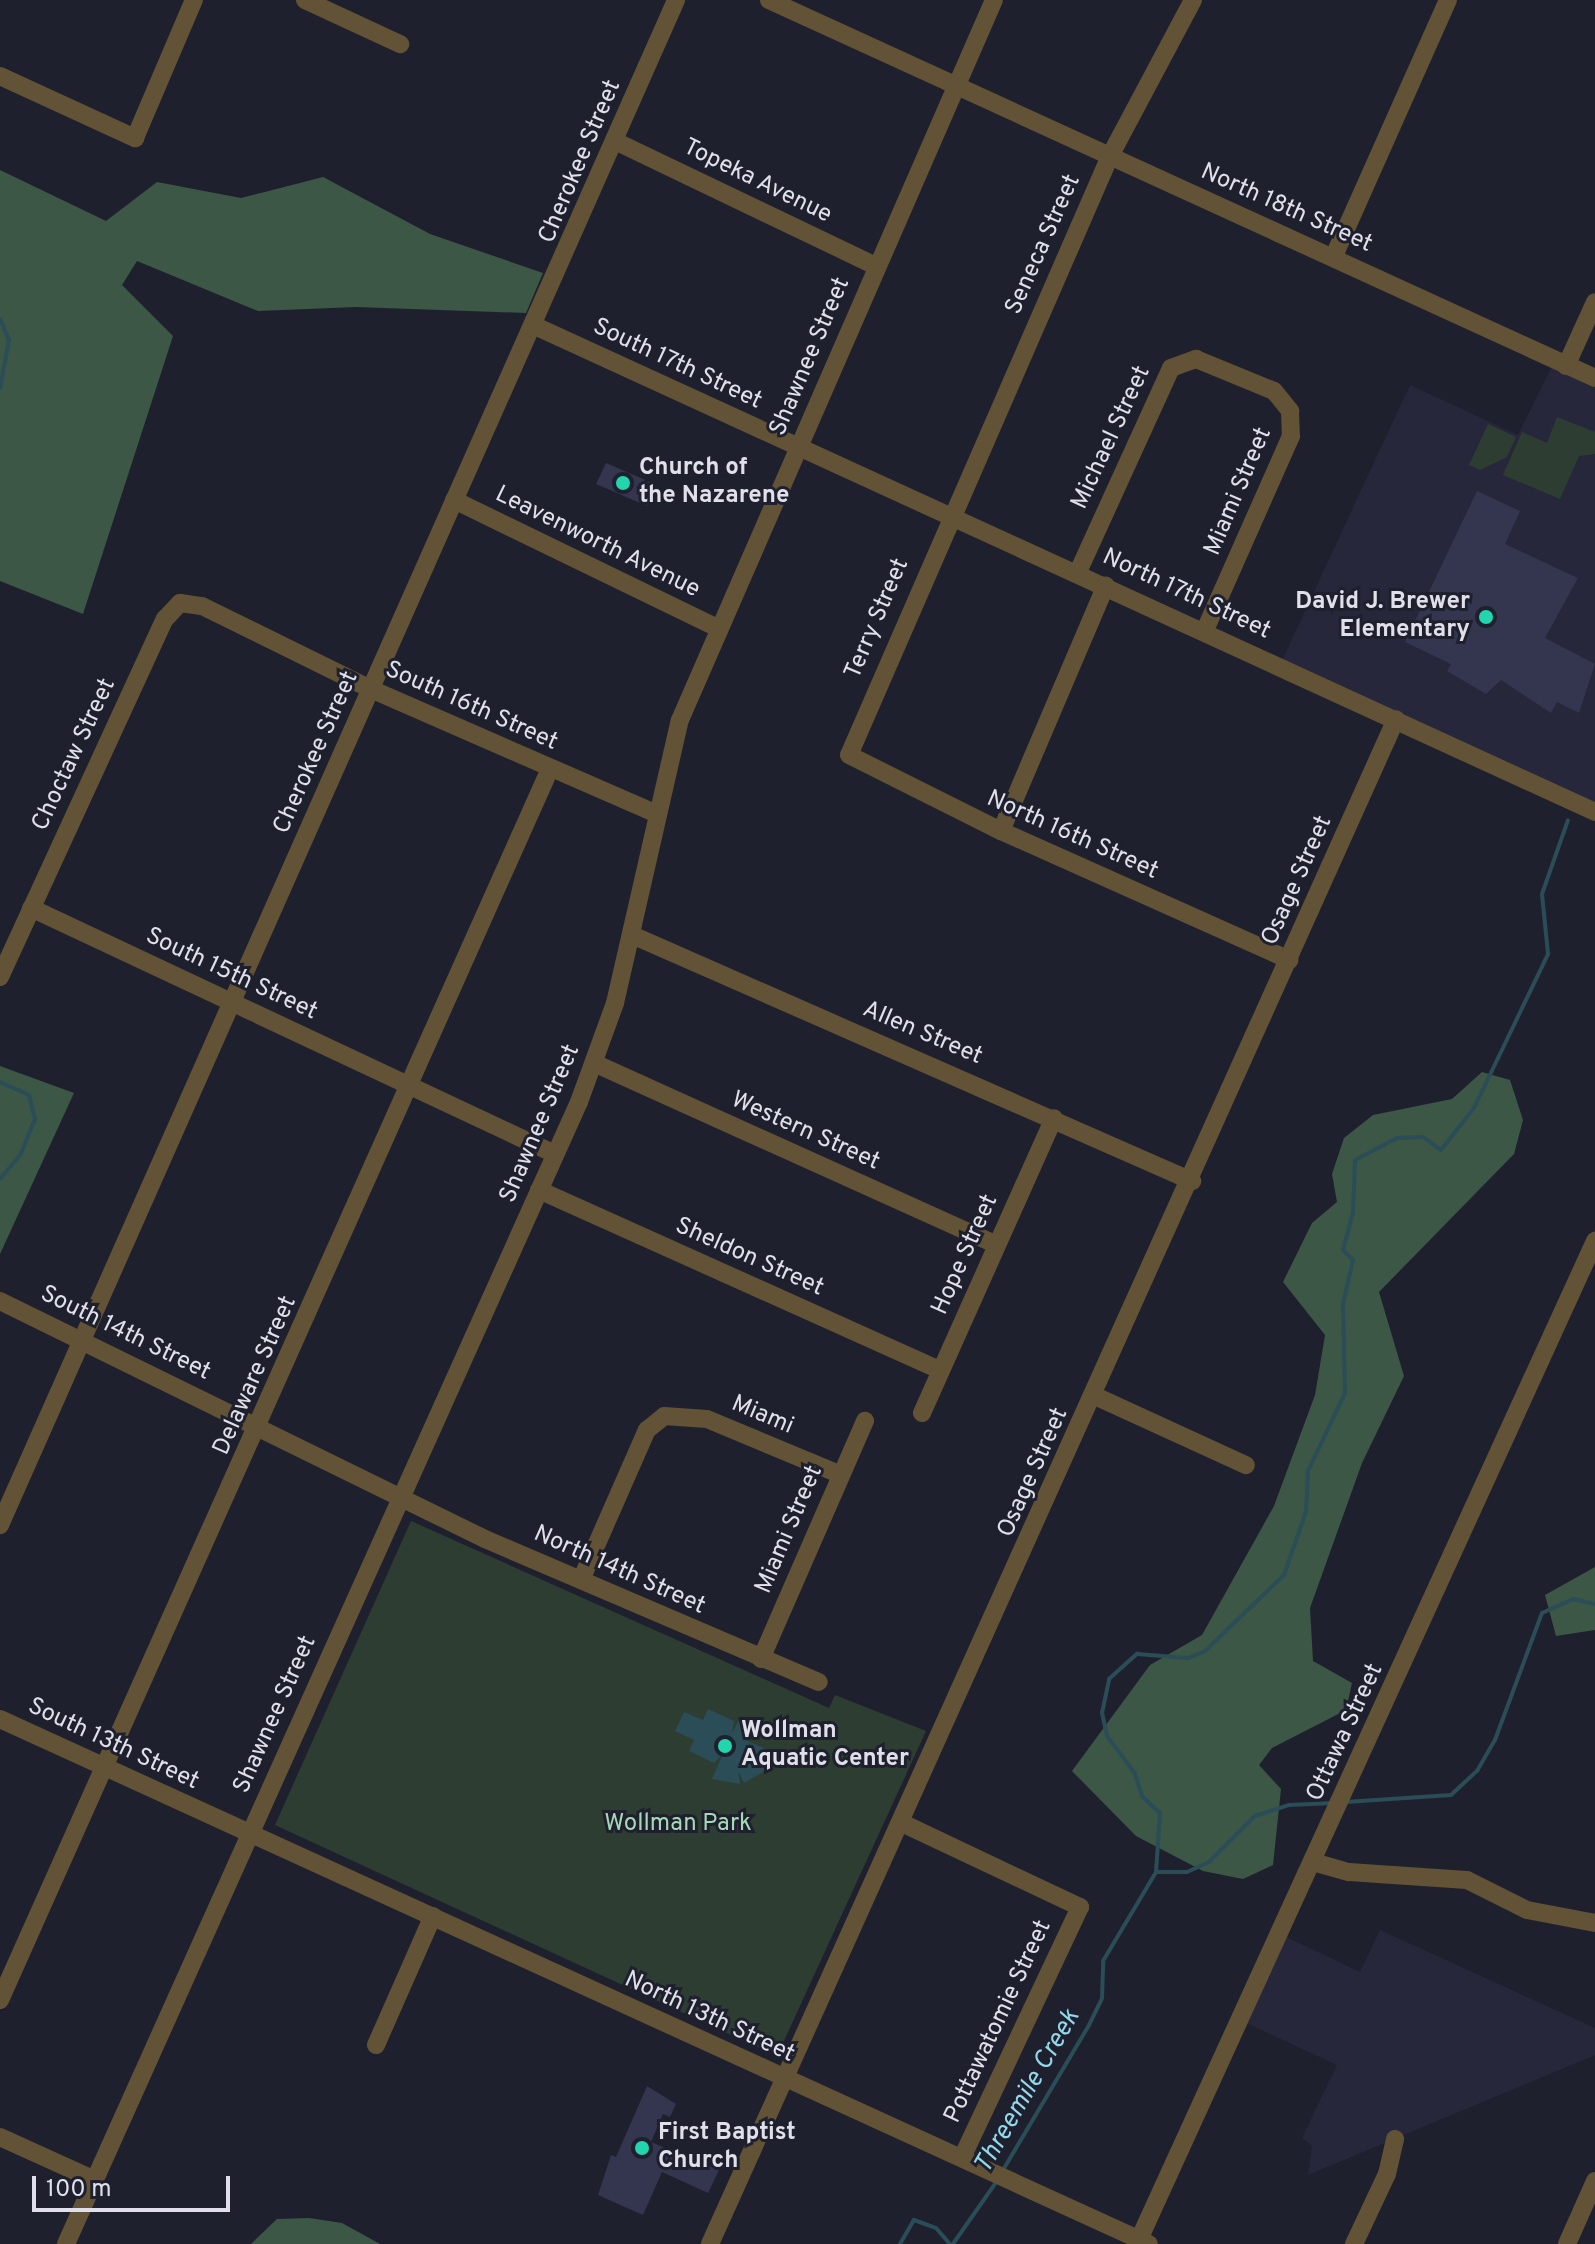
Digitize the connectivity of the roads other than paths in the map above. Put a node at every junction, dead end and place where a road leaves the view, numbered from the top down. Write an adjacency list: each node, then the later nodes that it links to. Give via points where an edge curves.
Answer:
1 (194, 0): 9 (street, via 135,138)
2 (305, 0): 8 (street)
3 (676, 0): 11 (street, Cherokee Street)
4 (769, 0): 10 (street, North 18th Street)
5 (994, 0): 10 (street, Shawnee Street)
6 (1193, 0): 12 (street, Seneca Street)
7 (1448, 0): 13 (street)
8 (400, 44)
9 (0, 76)
10 (956, 85): 12 (street, North 18th Street); 14 (street, Shawnee Street)
11 (617, 142): 14 (street, Topeka Avenue); 16 (street, Cherokee Street)
12 (1110, 156): 13 (street, North 18th Street); 22 (street, Seneca Street)
13 (1334, 256): 17 (street, North 18th Street)
14 (876, 266): 20 (street, Shawnee Street)
15 (1595, 302): 17 (street)
16 (535, 326): 20 (street, South 17th Street); 21 (street, Cherokee Street)
17 (1566, 366): 18 (street, North 18th Street)
18 (1595, 378)
19 (1258, 384): 23 (street, Michael Street, via 1196,359 1171,368); 27 (street, Miami Street, via 1283,400 1291,436)
20 (798, 448): 22 (street, North 17th Street); 26 (street, Shawnee Street)
21 (454, 500): 26 (street, Leavenworth Avenue); 28 (street, Cherokee Street)
22 (949, 515): 23 (street, North 17th Street); 30 (street, Terry Street)
23 (1078, 572): 24 (street, North 17th Street)
24 (1106, 585): 27 (street, North 17th Street); 34 (street)
25 (180, 603): 28 (street, South 16th Street, via 202,606); 35 (street, Choctaw Street, via 165,619)
26 (718, 628): 33 (street, Shawnee Street, via 680,720)
27 (1205, 630): 29 (street, North 17th Street)
28 (373, 690): 31 (street, South 16th Street); 41 (street, Cherokee Street)
29 (1396, 719): 32 (street, North 17th Street); 39 (street, Osage Street)
30 (851, 742): 34 (street, North 16th Street, via 849,755 857,763)
31 (550, 769): 33 (street, South 16th Street); 43 (street, Delaware Street)
32 (1595, 812)
33 (657, 814): 37 (street, Shawnee Street)
34 (1001, 831): 39 (street, North 16th Street)
35 (31, 908): 36 (street, Choctaw Street); 41 (street, South 15th Street)
36 (20, 931): 38 (street); 40 (street, Choctaw Street)
37 (632, 935): 42 (street, Shawnee Street); 44 (street, Allen Street)
38 (0, 942)
39 (1290, 960): 46 (street, Osage Street)
40 (0, 977)
41 (230, 1002): 43 (street, South 15th Street); 51 (street, Cherokee Street)
42 (594, 1063): 45 (street, Shawnee Street); 49 (street, Western Street)
43 (412, 1086): 45 (street, South 15th Street); 56 (street, Delaware Street)
44 (1054, 1118): 46 (street, Allen Street); 49 (street, Hope Street)
45 (555, 1154): 47 (street, Shawnee Street)
46 (1192, 1181): 53 (street, Osage Street)
47 (539, 1190): 52 (street, Sheldon Street); 59 (street, Shawnee Street)
48 (1595, 1241): 68 (street, Ottawa Street)
49 (997, 1245): 52 (street, Hope Street)
50 (0, 1301): 51 (street, South 14th Street)
51 (82, 1341): 56 (street, South 14th Street); 60 (street, Cherokee Street)
52 (940, 1370): 54 (street, Hope Street)
53 (1095, 1396): 57 (street); 66 (street, Osage Street)
54 (922, 1413)
55 (865, 1421): 58 (street, Miami Street)
56 (261, 1425): 59 (street, South 14th Street); 65 (street, Delaware Street)
57 (1246, 1465)
58 (839, 1474): 61 (street, Miami, via 707,1419 664,1416 647,1430); 62 (street, Miami Street)
59 (402, 1495): 61 (street, North 14th Street); 67 (street, Shawnee Street)
60 (0, 1525)
61 (581, 1580): 62 (street, North 14th Street)
62 (761, 1659): 63 (street, North 14th Street)
63 (819, 1682)
64 (0, 1719): 65 (street, South 13th Street)
65 (108, 1770): 67 (street, South 13th Street); 71 (street, Delaware Street)
66 (902, 1823): 73 (street, Osage Street); 76 (street, Pottawatomie Street, via 1080,1907)
67 (249, 1835): 69 (street, North 13th Street); 77 (street, Shawnee Street)
68 (1313, 1862): 70 (street, via 1349,1872 1467,1880 1527,1910); 79 (street, Ottawa Street)
69 (433, 1916): 72 (street); 73 (street, North 13th Street)
70 (1595, 1923)
71 (0, 2000)
72 (376, 2045)
73 (783, 2079): 76 (street, North 13th Street); 81 (street, Osage Street)
74 (0, 2137): 77 (street)
75 (1395, 2139): 82 (street, via 1387,2174)
76 (962, 2158): 79 (street, North 13th Street)
77 (95, 2180): 80 (street, Shawnee Street)
78 (1595, 2181): 83 (street)
79 (1142, 2243)
80 (66, 2244)
81 (710, 2244)
82 (1354, 2244)
83 (1567, 2244)

